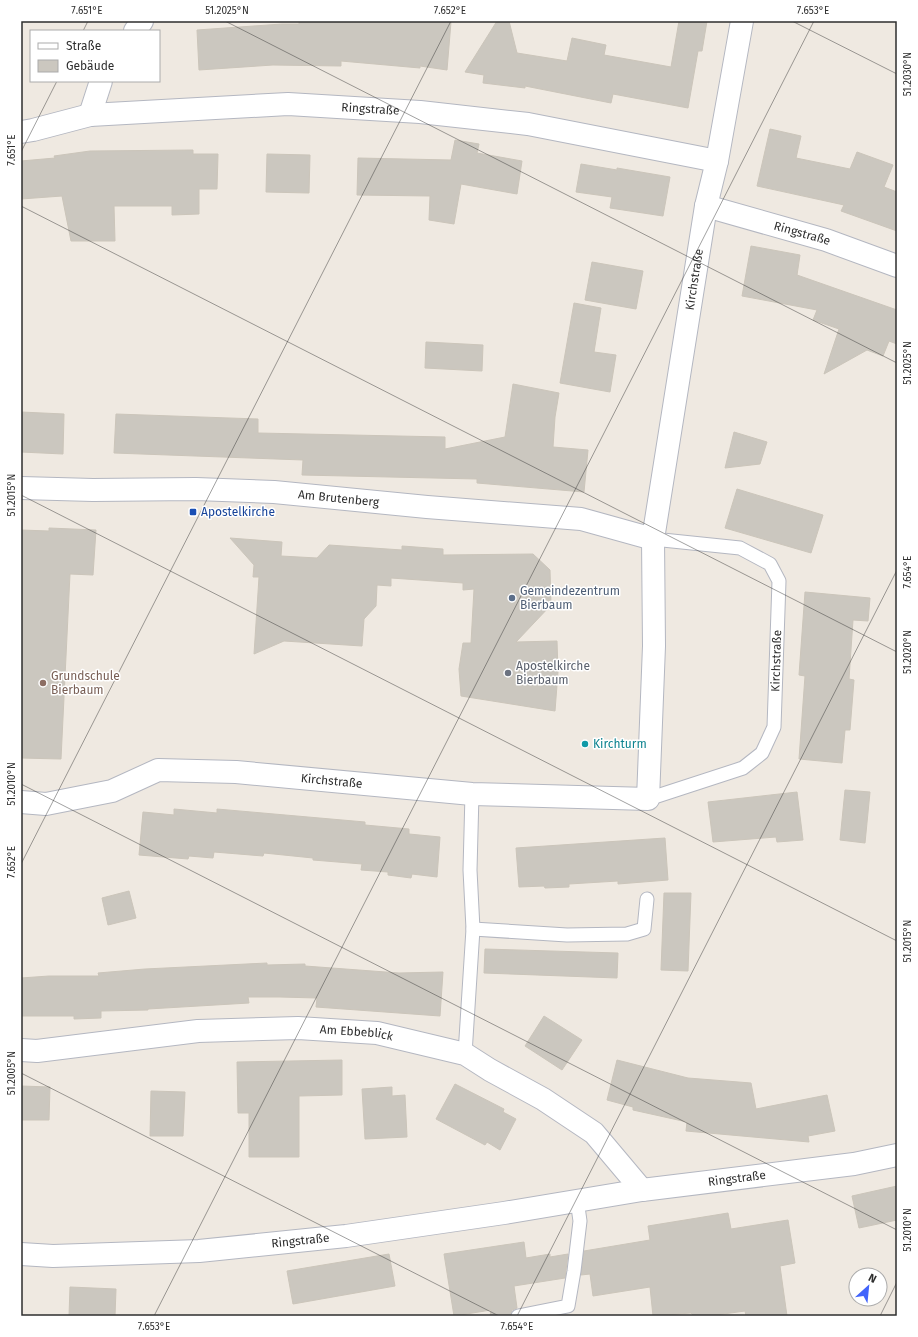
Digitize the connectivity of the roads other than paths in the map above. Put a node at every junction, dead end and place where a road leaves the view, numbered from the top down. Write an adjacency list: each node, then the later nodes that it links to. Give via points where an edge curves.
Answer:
1 (142, 21): 3 (street)
2 (742, 21): 7 (street, Kirchstraße)
3 (136, 30)
4 (101, 82): 5 (street)
5 (90, 115): 6 (street, Ringstraße); 7 (street, Ringstraße, via 288,104 420,112 528,124)
6 (21, 132)
7 (717, 161): 8 (street, Kirchstraße)
8 (706, 206): 9 (street, Ringstraße, via 826,240); 11 (street, Kirchstraße)
9 (897, 266)
10 (21, 488): 11 (street, Am Brutenberg, via 274,492 427,507 581,518)
11 (653, 539): 13 (street, Kirchstraße, via 654,646); 13 (lane, Kirchstraße, via 740,548 770,564 779,581 774,727 762,753 743,768)
12 (472, 794): 13 (street, Kirchstraße); 14 (street, Kirchstraße, via 236,772 158,770 112,791 46,804); 16 (lane, via 470,870)
13 (648, 799)
14 (21, 802)
15 (647, 899): 16 (lane, via 644,930 627,934 567,935)
16 (473, 929): 18 (lane)
17 (21, 1050): 18 (street, Am Ebbeblick, via 37,1051 198,1031 298,1028 377,1033)
18 (465, 1054): 20 (street, Am Ebbeblick, via 543,1099 594,1134)
19 (897, 1155): 20 (street, Ringstraße, via 854,1164)
20 (642, 1190): 21 (street, Ringstraße)
21 (576, 1200): 22 (street, Ringstraße, via 346,1236 207,1250 53,1256); 23 (lane, via 580,1221 568,1306)
22 (21, 1254)
23 (518, 1316)

